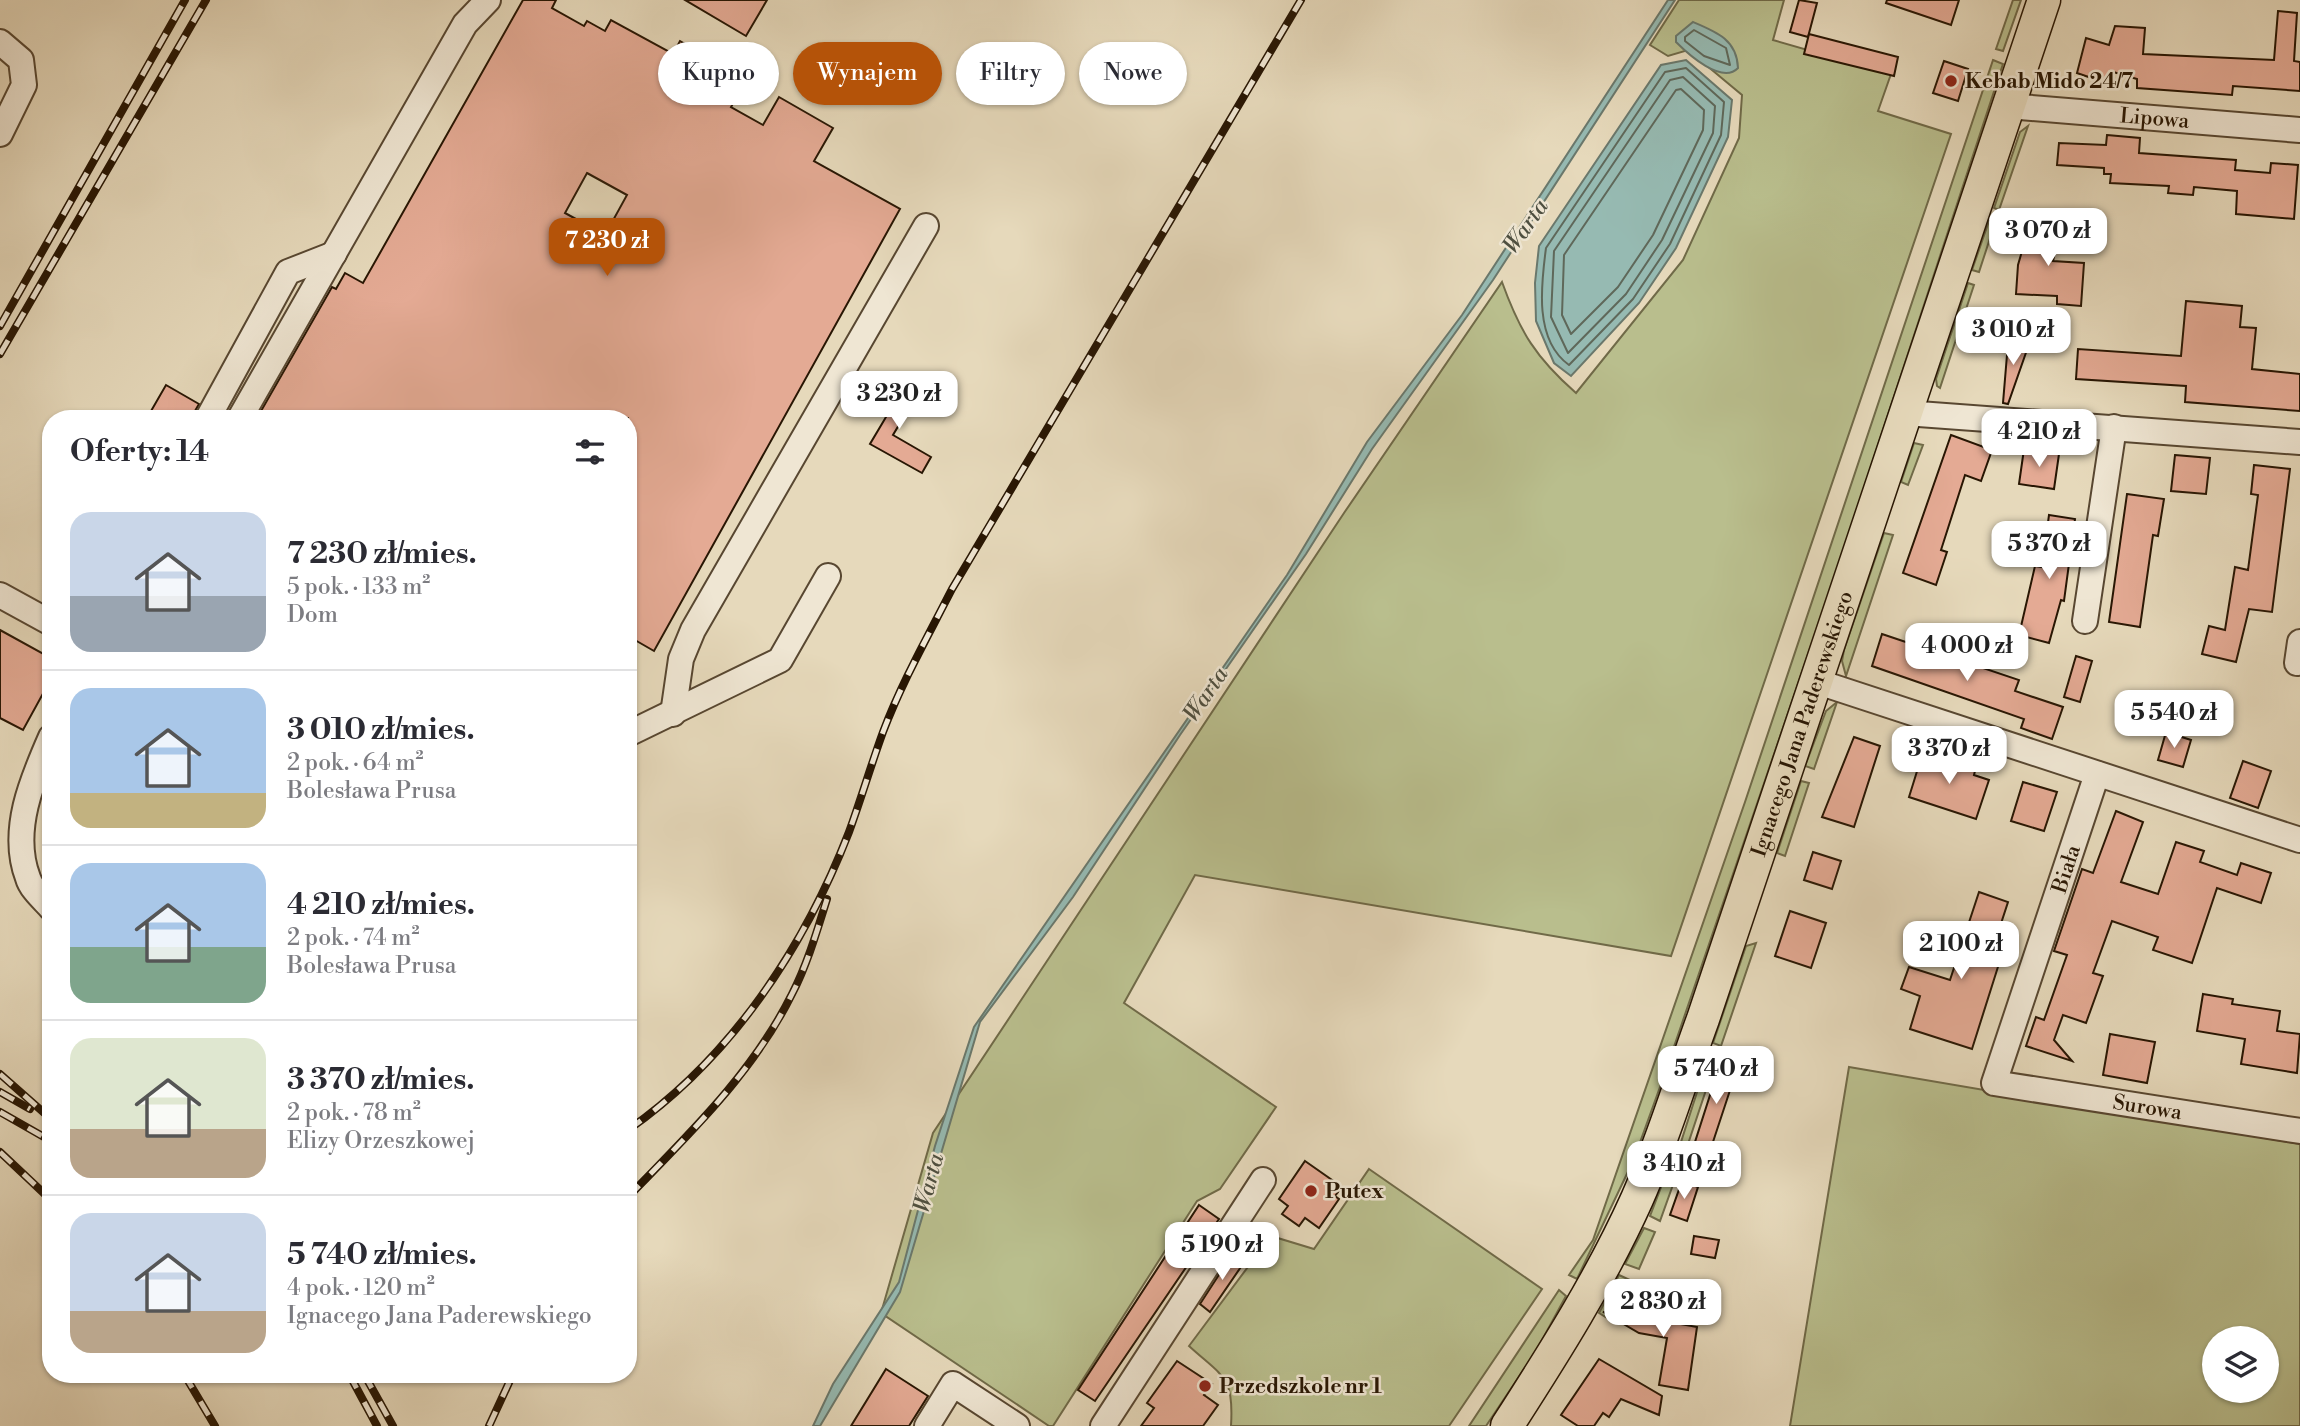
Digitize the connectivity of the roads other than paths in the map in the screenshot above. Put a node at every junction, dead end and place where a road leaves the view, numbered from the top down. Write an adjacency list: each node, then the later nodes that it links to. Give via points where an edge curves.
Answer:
1 (488, 0): 8 (street, via 465,24)
2 (2044, 0): 4 (main road, Ignacego Jana Paderewskiego)
3 (0, 42): 6 (street, via 21,60 24,85)
4 (2008, 106): 5 (street, Lipowa); 11 (main road, Ignacego Jana Paderewskiego)
5 (2300, 130)
6 (0, 134)
7 (926, 226): 19 (street, via 693,630 681,659)
8 (334, 254): 9 (street, via 288,272); 10 (street)
9 (214, 408)
10 (245, 410)
11 (1905, 412): 12 (street); 18 (main road, Ignacego Jana Paderewskiego)
12 (2114, 427): 13 (street); 17 (street)
13 (2300, 442)
14 (828, 576): 19 (street, via 780,660)
15 (0, 595): 16 (street)
16 (42, 618)
17 (2085, 621)
18 (1815, 681): 22 (street); 31 (main road, Ignacego Jana Paderewskiego, via 1703,1019 1638,1198 1586,1299)
19 (673, 714): 20 (street)
20 (637, 730)
21 (42, 757): 24 (street, via 31,781 21,836 28,880)
22 (2097, 774): 23 (street); 25 (street, Biała)
23 (2300, 841)
24 (42, 897)
25 (1994, 1083): 26 (street, Surowa)
26 (2300, 1131)
27 (1263, 1180): 30 (street)
28 (927, 1426): 29 (street, via 953,1384)
29 (1017, 1426)
30 (1103, 1426)
31 (1507, 1426)

